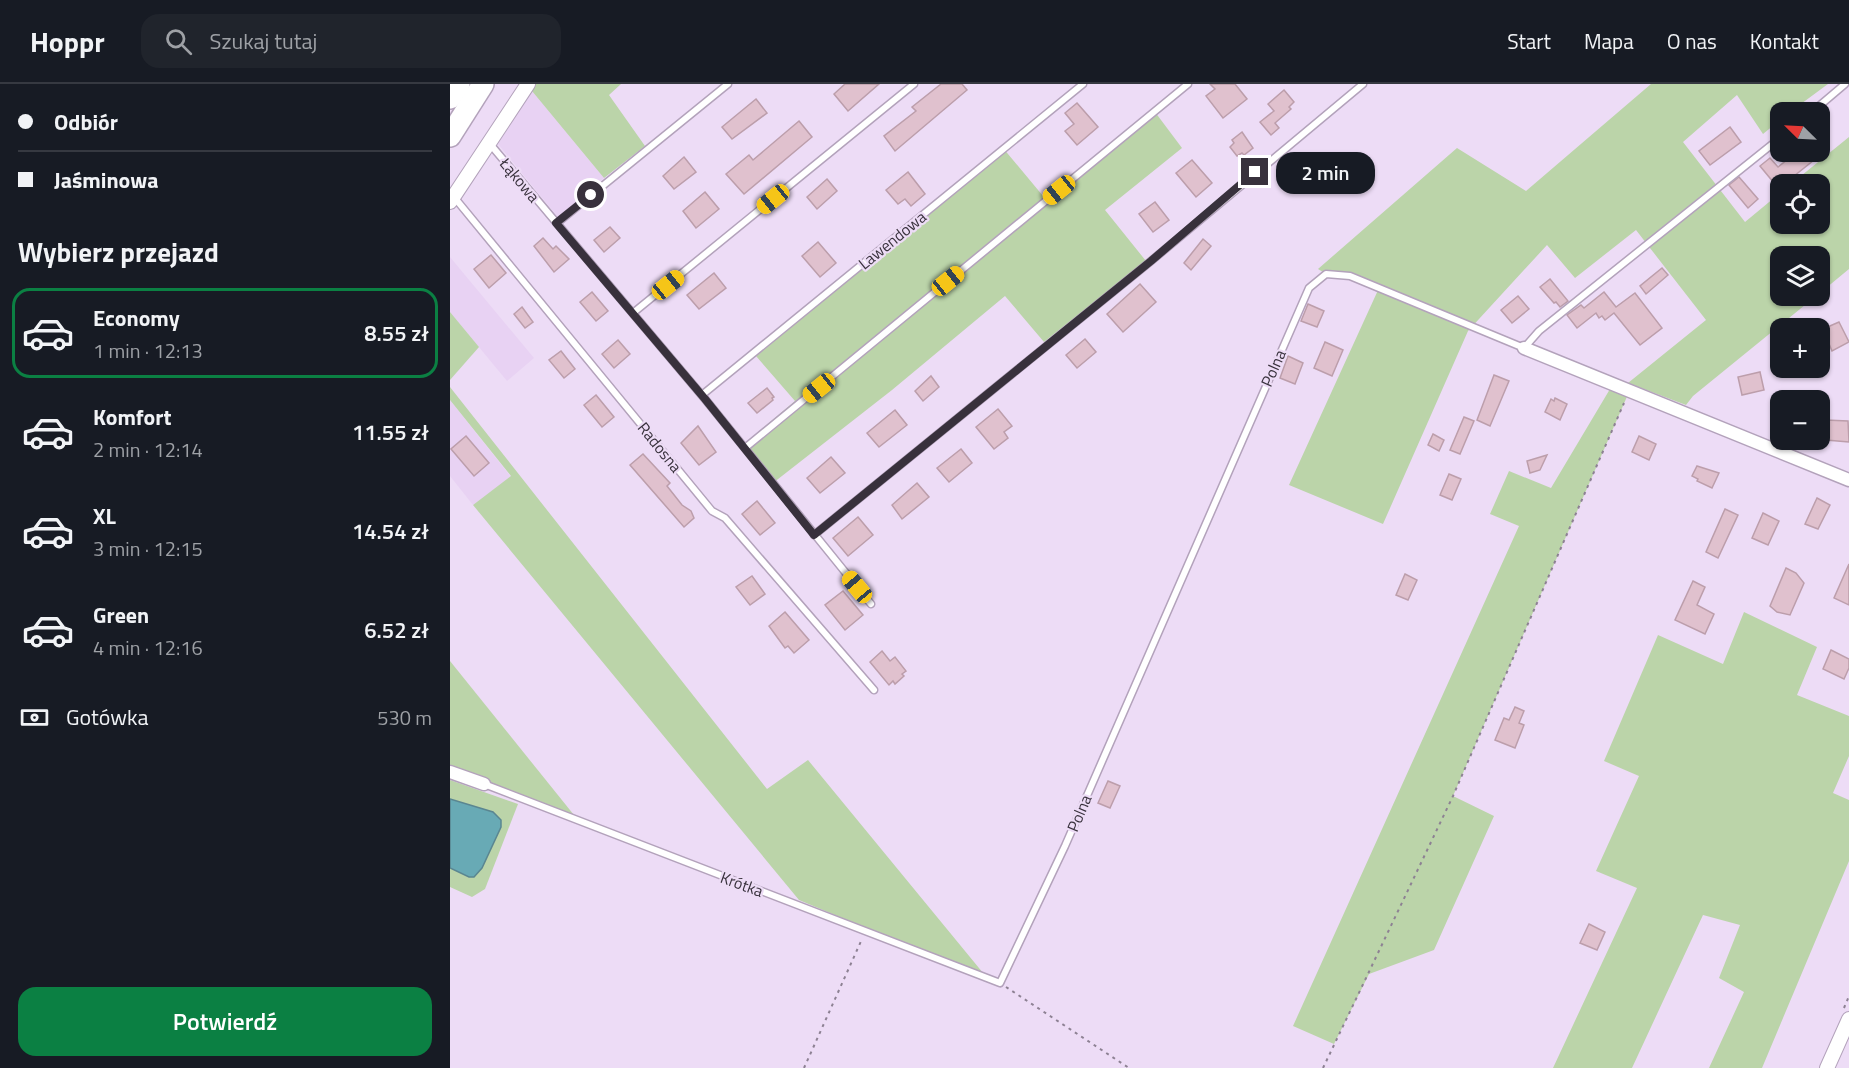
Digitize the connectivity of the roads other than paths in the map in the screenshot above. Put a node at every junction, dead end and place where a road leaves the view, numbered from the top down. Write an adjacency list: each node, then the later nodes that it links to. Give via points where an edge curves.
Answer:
1 (459, 84): 10 (highway)
2 (483, 84): 12 (highway)
3 (528, 84): 13 (street)
4 (728, 84): 16 (lane)
5 (914, 84): 17 (lane)
6 (1083, 84): 19 (lane, Lawendowa)
7 (1188, 84): 20 (lane)
8 (1363, 84): 22 (lane)
9 (1845, 84): 11 (lane)
10 (450, 98)
11 (1824, 102)
12 (450, 136)
13 (490, 144): 15 (street); 16 (lane, Łąkowa)
14 (1770, 146): 18 (lane, via 1539,331)
15 (452, 199): 24 (lane, Radosna, via 712,511 725,518)
16 (556, 223): 17 (lane, Łąkowa)
17 (633, 313): 19 (lane, Łąkowa)
18 (1524, 348): 21 (street, Polna); 27 (lane, Polna, via 1350,276 1326,274 1309,288 1065,846)
19 (702, 395): 20 (lane, Łąkowa)
20 (745, 448): 22 (lane, Łąkowa)
21 (1849, 480)
22 (814, 535): 23 (lane, Łąkowa)
23 (871, 604)
24 (874, 690)
25 (450, 772): 26 (street)
26 (484, 784): 27 (lane, Krótka)
27 (1000, 983)
28 (1849, 1019): 29 (street)
29 (1827, 1068)

